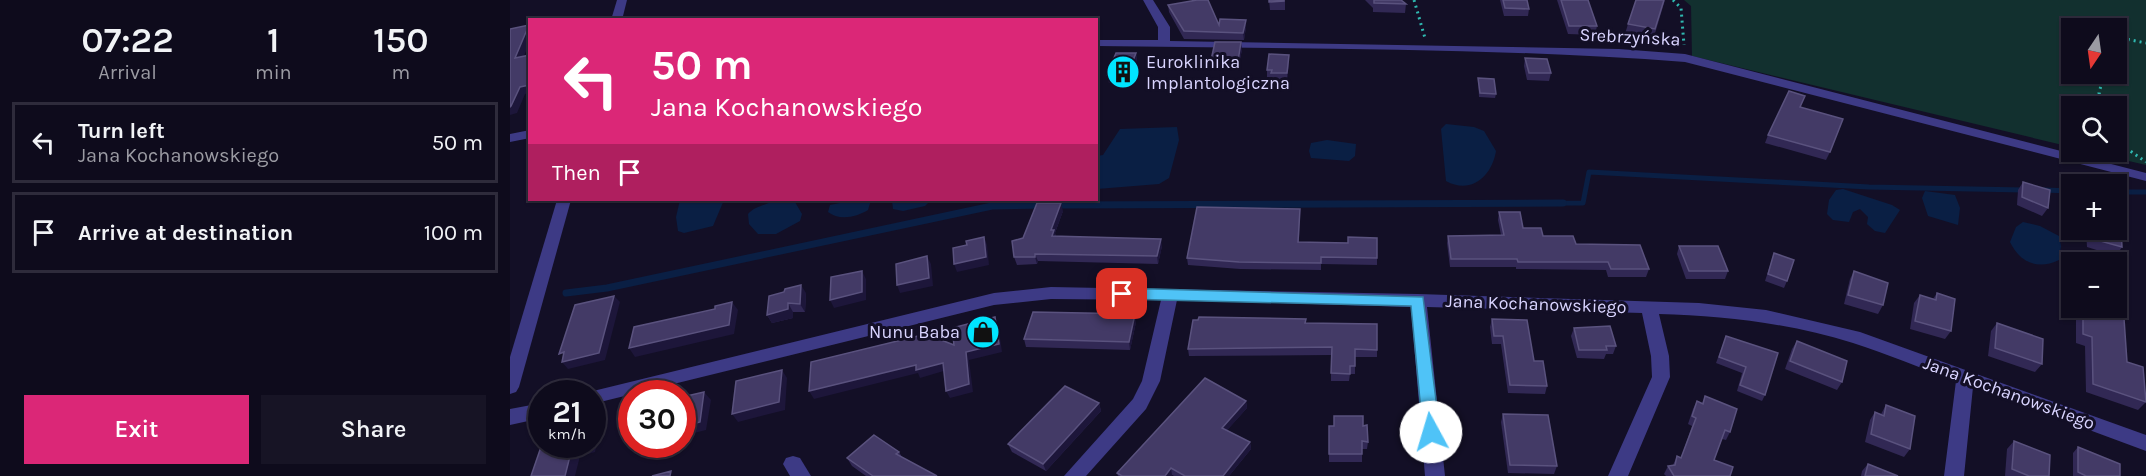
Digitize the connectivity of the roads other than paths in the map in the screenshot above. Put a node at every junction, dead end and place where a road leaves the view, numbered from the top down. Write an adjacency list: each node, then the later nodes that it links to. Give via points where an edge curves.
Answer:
1 (622, 0): 3 (street)
2 (1148, 0): 5 (street, via 1164,27)
3 (617, 18)
4 (1098, 43): 5 (street, Srebrzyńska)
5 (1164, 44): 8 (street, Srebrzyńska, via 1619,53 1685,58)
6 (528, 134): 7 (street)
7 (510, 138)
8 (2146, 177)
9 (564, 201): 14 (street)
10 (1170, 294): 11 (street, Jana Kochanowskiego); 15 (street, Jana Kochanowskiego, via 1051,293 994,298); 19 (street, via 1151,381 1140,404)
11 (1418, 300): 12 (street, Jana Kochanowskiego); 20 (street)
12 (1649, 308): 13 (street, Jana Kochanowskiego, via 1732,311 1810,325); 21 (street, via 1661,377)
13 (1965, 377): 18 (street, Jana Kochanowskiego); 22 (street)
14 (510, 387)
15 (606, 394)
16 (528, 413): 17 (street)
17 (510, 417)
18 (2146, 443)
19 (1074, 476)
20 (1436, 476)
21 (1618, 476)
22 (1954, 476)

